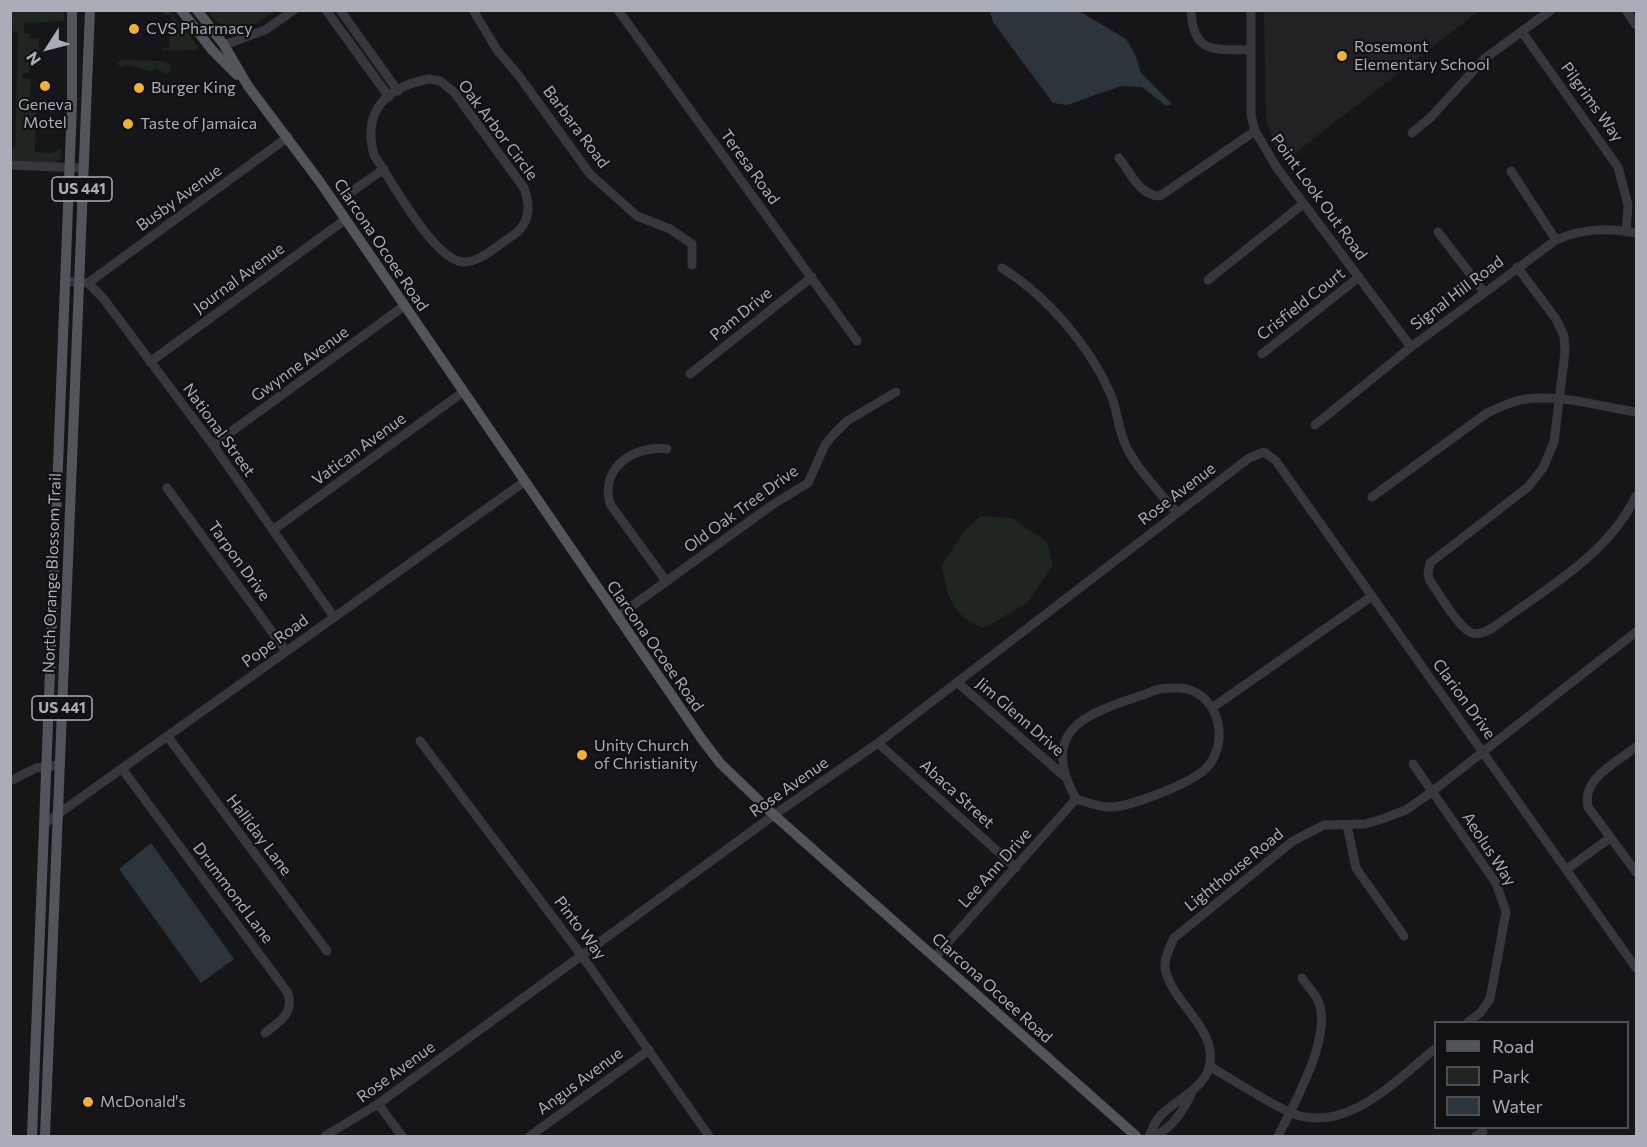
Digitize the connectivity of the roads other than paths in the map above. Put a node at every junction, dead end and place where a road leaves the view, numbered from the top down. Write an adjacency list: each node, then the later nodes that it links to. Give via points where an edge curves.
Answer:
1 (72, 10): 26 (main road, North Orange Blossom Trail / US 441)
2 (90, 10): 27 (main road, North Orange Blossom Trail / US 441)
3 (181, 10): 16 (main road); 18 (main road, Clarcona Ocoee Road, via 212,50)
4 (197, 10): 16 (main road, Clarcona Ocoee Road)
5 (294, 10): 16 (street, via 265,30)
6 (326, 10): 20 (street)
7 (340, 10): 19 (street)
8 (473, 10): 37 (street, Barbara Road, via 497,50 590,174 637,216 692,244)
9 (618, 10): 40 (street, Teresa Road)
10 (1191, 10): 17 (street, via 1194,35 1202,45 1211,49)
11 (1251, 10): 17 (street, Point Look Out Road)
12 (1551, 10): 15 (street)
13 (1626, 10): 14 (street)
14 (1636, 25)
15 (1522, 32): 22 (street, via 1484,59); 34 (street, Pilgrims Way, via 1618,167 1628,205)
16 (224, 45): 18 (main road, Clarcona Ocoee Road)
17 (1251, 50): 21 (street, Point Look Out Road, via 1251,115)
18 (248, 86): 23 (main road, Clarcona Ocoee Road)
19 (398, 91): 20 (street, Oak Arbor Circle); 28 (street, Oak Arbor Circle, via 429,79 440,81 454,92 524,188 529,200 528,219 518,232 480,258 462,262 450,259 433,244)
20 (389, 97): 28 (street, Oak Arbor Circle, via 370,120 369,138)
21 (1255, 131): 24 (street, via 1160,196 1142,189); 31 (street, Point Look Out Road)
22 (1412, 133)
23 (288, 137): 32 (main road, Clarcona Ocoee Road); 44 (street, Busby Avenue)
24 (1119, 158)
25 (10, 165): 26 (street)
26 (69, 168): 27 (street); 42 (main road, North Orange Blossom Trail / US 441)
27 (83, 168): 44 (main road, North Orange Blossom Trail / US 441)
28 (384, 169): 30 (street)
29 (1511, 171): 36 (street)
30 (351, 192)
31 (1303, 204): 41 (street, Point Look Out Road); 43 (street)
32 (346, 219): 46 (main road, Clarcona Ocoee Road); 50 (street, Journal Avenue)
33 (1438, 232): 45 (street)
34 (1626, 232): 35 (street, Signal Hill Road); 36 (street, Signal Hill Road, via 1574,232)
35 (1636, 233)
36 (1556, 240): 38 (street, Signal Hill Road)
37 (692, 265)
38 (1517, 267): 45 (street, Signal Hill Road); 54 (street, via 1564,336)
39 (1002, 268): 64 (street, via 1031,288 1074,334 1112,397 1119,428 1132,458)
40 (812, 277): 47 (street, Teresa Road); 51 (street, Pam Drive)
41 (1359, 277): 48 (street, Point Look Out Road); 49 (street, Crisfield Court)
42 (65, 280): 44 (street); 65 (main road, North Orange Blossom Trail / US 441)
43 (1208, 280)
44 (83, 282): 50 (street, National Street, via 103,298); 66 (main road, North Orange Blossom Trail / US 441)
45 (1484, 292): 48 (street, Signal Hill Road)
46 (404, 306): 52 (main road, Clarcona Ocoee Road); 57 (street, Gwynne Avenue)
47 (856, 341)
48 (1411, 347): 56 (street, Signal Hill Road)
49 (1262, 354)
50 (150, 362): 57 (street, National Street)
51 (690, 374)
52 (463, 392): 60 (main road, Clarcona Ocoee Road); 67 (street, Vatican Avenue)
53 (896, 392): 68 (street, Old Oak Tree Drive, via 847,421 832,435 808,483)
54 (1561, 400): 55 (street); 62 (street, via 1527,398 1487,413); 63 (street, via 1554,442 1543,468 1507,505 1430,563 1430,582 1464,629 1482,633 1494,627 1603,545)
55 (1636, 412)
56 (1314, 425)
57 (213, 445): 67 (street, National Street)
58 (667, 449): 68 (street, via 651,447 634,453 610,475 606,489 610,504)
59 (1263, 452): 64 (street, Rose Avenue, via 1249,458); 69 (street, Clarion Drive, via 1276,461)
60 (524, 482): 70 (street, Pope Road); 71 (main road, Clarcona Ocoee Road)
61 (167, 488): 73 (street, Tarpon Drive)
62 (1372, 496)
63 (1636, 496)
64 (1177, 513): 74 (street, Rose Avenue)
65 (56, 516): 66 (street); 83 (main road, North Orange Blossom Trail / US 441)
66 (69, 520): 82 (main road, North Orange Blossom Trail / US 441)
67 (273, 530): 70 (street, National Street)
68 (666, 581): 71 (street, Old Oak Tree Drive)
69 (1372, 596): 75 (street); 80 (street, Clarion Drive)
70 (334, 617): 73 (street, Pope Road)
71 (617, 617): 90 (main road, Clarcona Ocoee Road, via 720,763)
72 (1636, 632): 80 (street, Lighthouse Road)
73 (286, 651): 76 (street, Pope Road)
74 (957, 682): 78 (street, Rose Avenue); 85 (street, Jim Glenn Drive)
75 (1212, 708): 85 (street, via 1200,695 1173,688 1159,689 1090,715 1067,736 1062,754); 88 (street, via 1221,739 1207,767 1193,779 1127,804 1108,807)
76 (168, 737): 84 (street, Pope Road); 98 (street, Halliday Lane)
77 (420, 741): 99 (street, Pinto Way)
78 (878, 743): 90 (street, Rose Avenue); 94 (street, Abaca Street)
79 (1636, 747): 93 (street, via 1589,785 1585,795 1588,807)
80 (1483, 751): 87 (street, Lighthouse Road); 95 (street, Clarion Drive)
81 (1413, 764): 87 (street, Aeolus Way)
82 (60, 765): 83 (street); 89 (main road, North Orange Blossom Trail / US 441)
83 (46, 766): 86 (street); 91 (main road, North Orange Blossom Trail / US 441)
84 (123, 770): 89 (street, Pope Road); 104 (street, Drummond Lane, via 288,993 289,1012)
85 (1063, 775): 88 (street)
86 (10, 781)
87 (1433, 791): 92 (street, Lighthouse Road, via 1406,810); 103 (street, Aeolus Way, via 1496,883 1506,912 1490,999)
88 (1076, 799): 94 (street, Lee Ann Drive)
89 (58, 814): 91 (street, Pope Road); 112 (main road, North Orange Blossom Trail / US 441)
90 (774, 815): 99 (street, Rose Avenue); 100 (main road, Clarcona Ocoee Road)
91 (44, 824): 111 (main road, North Orange Blossom Trail / US 441)
92 (1347, 825): 97 (street, via 1356,868); 107 (street, Lighthouse Road, via 1324,825 1293,841 1174,938 1165,968 1203,1032)
93 (1610, 838): 95 (street); 96 (street)
94 (1016, 868): 100 (street, Lee Ann Drive)
95 (1567, 869): 101 (street, Clarion Drive)
96 (1636, 872)
97 (1404, 936)
98 (327, 951)
99 (582, 956): 105 (street, Pinto Way); 109 (street, Rose Avenue)
100 (935, 957): 117 (main road, Clarcona Ocoee Road)
101 (1636, 968)
102 (1302, 978): 110 (street, via 1318,1001 1321,1034)
103 (1470, 1021)
104 (265, 1033)
105 (649, 1050): 115 (street, Angus Avenue); 116 (street, Pinto Way)
106 (1434, 1050): 110 (street, via 1366,1103 1346,1113 1324,1118)
107 (1209, 1066): 108 (street); 110 (street)
108 (1194, 1088): 118 (street, via 1158,1118); 119 (street, via 1182,1113)
109 (378, 1104): 113 (street, Rose Avenue); 114 (street)
110 (1290, 1112): 120 (street)
111 (32, 1137)
112 (45, 1137)
113 (326, 1137)
114 (402, 1137)
115 (530, 1137)
116 (709, 1137)
117 (1136, 1137)
118 (1149, 1137)
119 (1156, 1137)
120 (1278, 1137)

